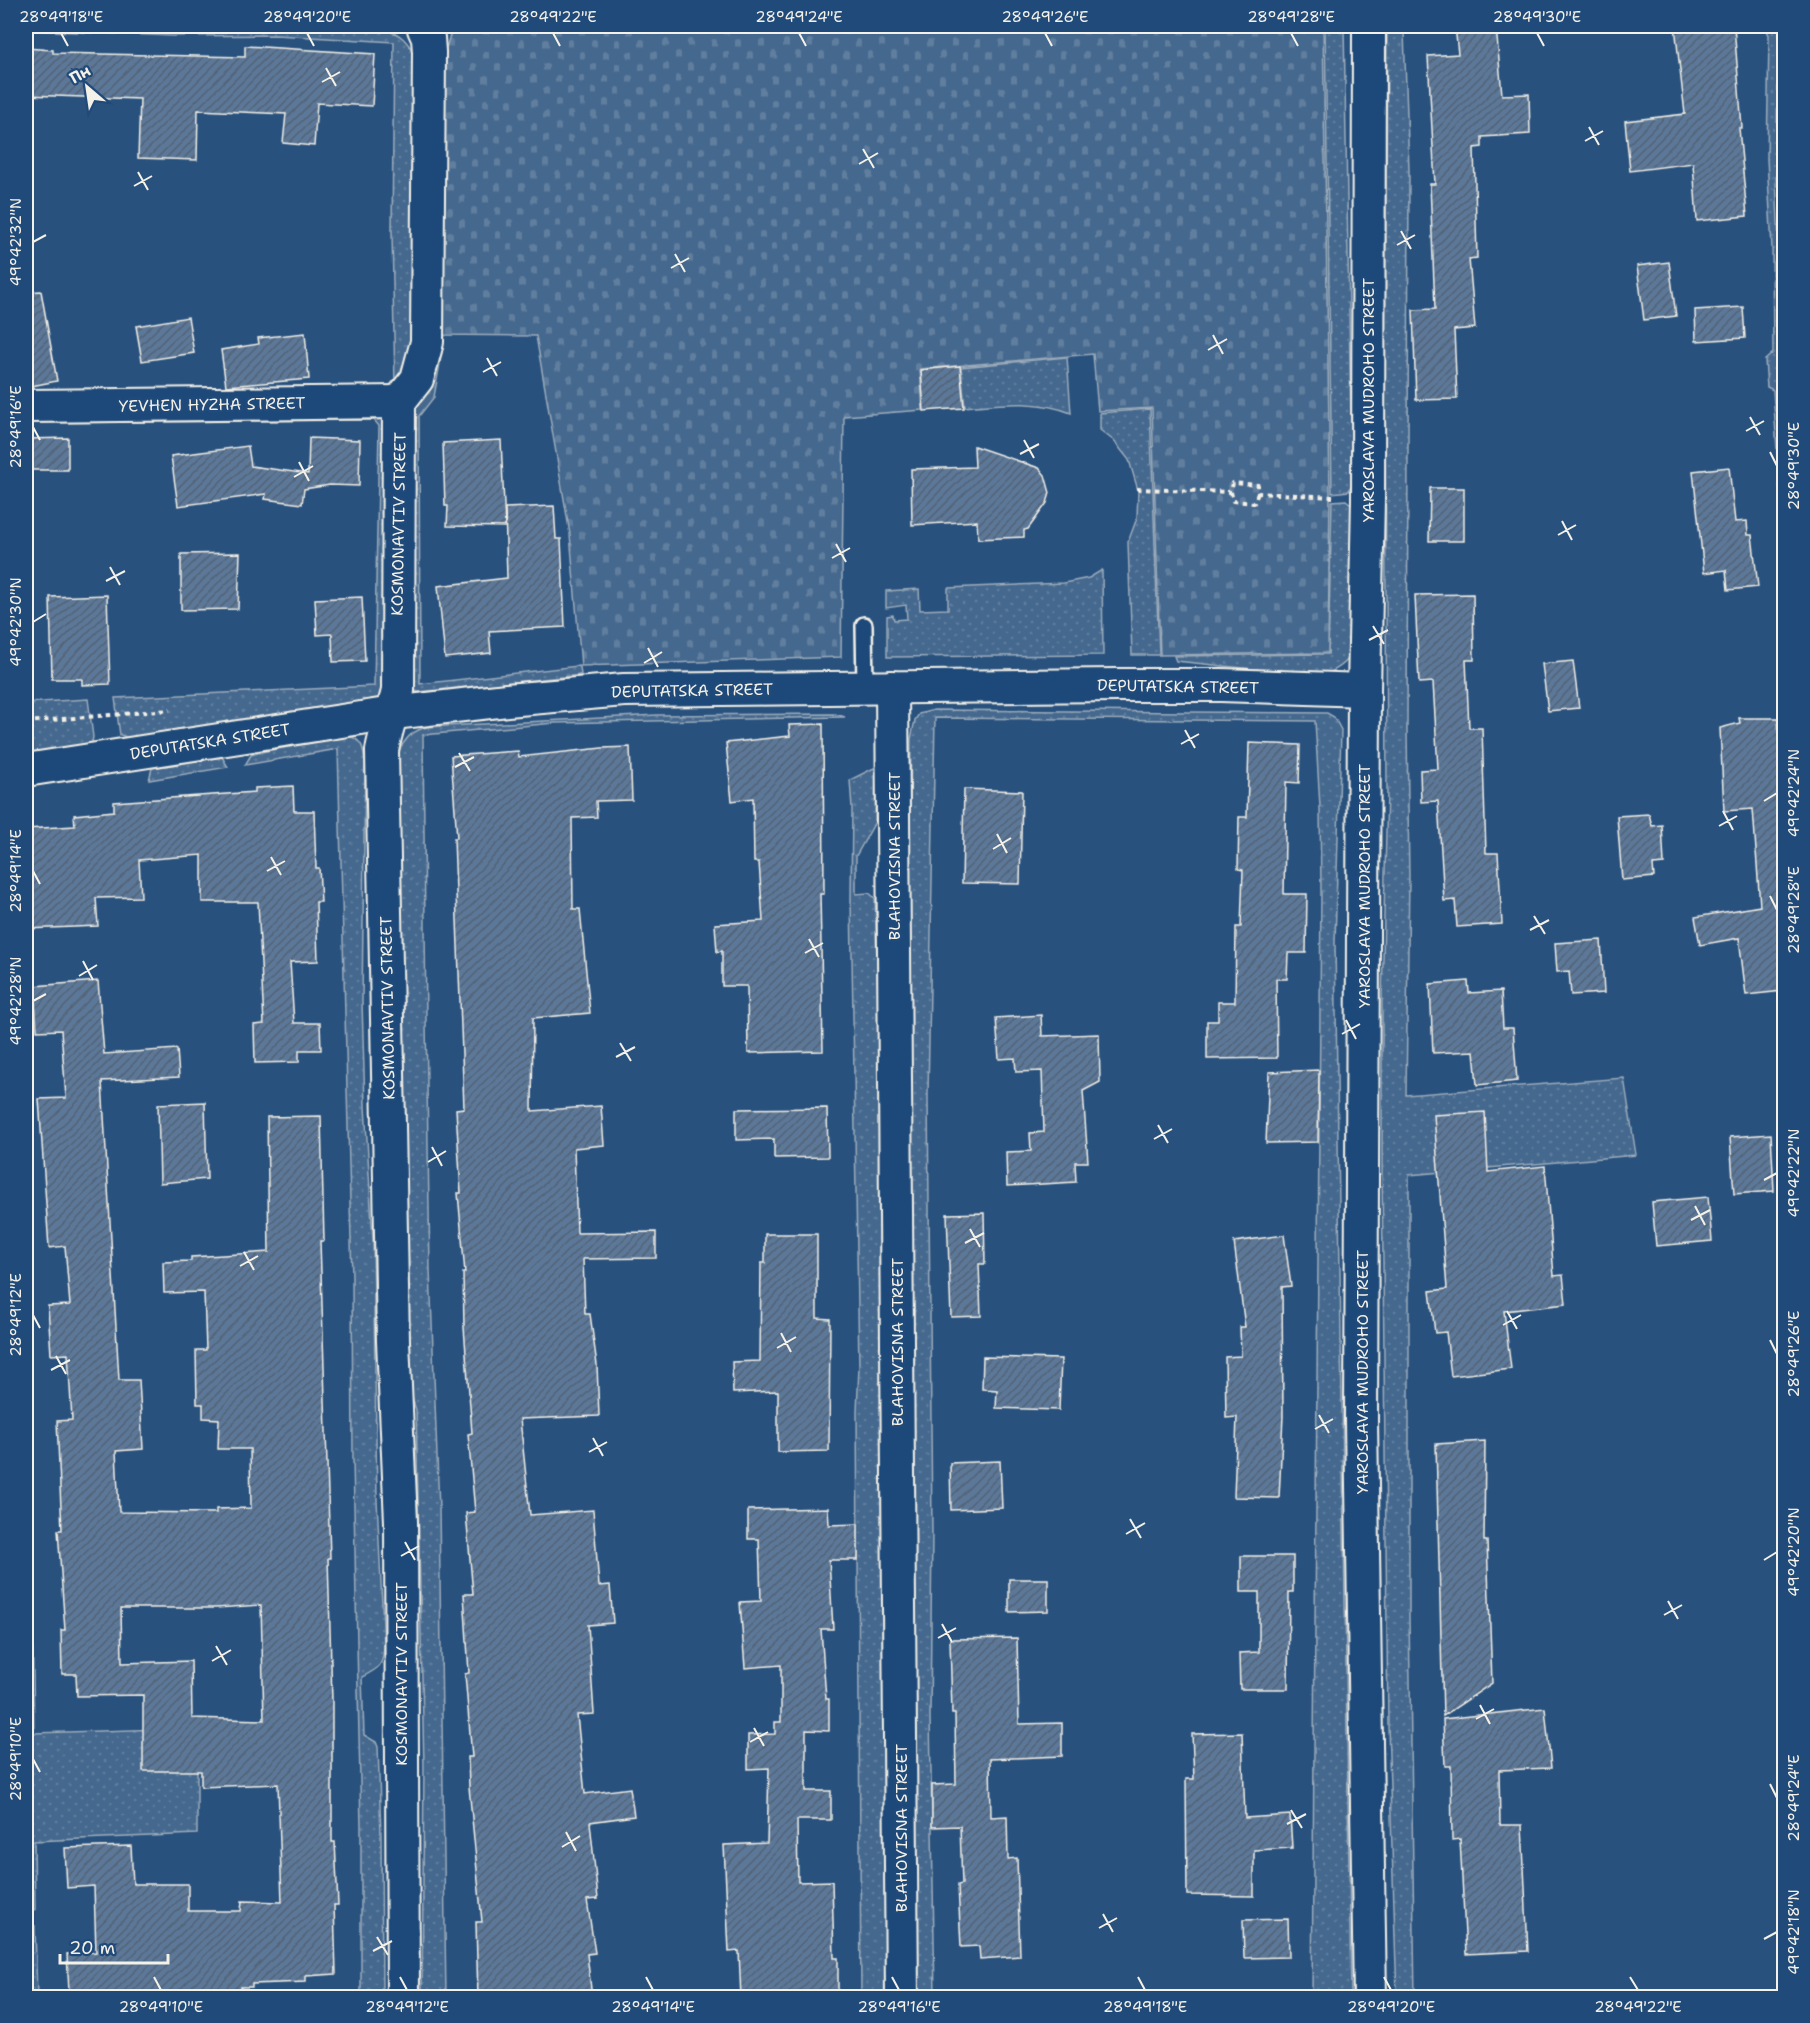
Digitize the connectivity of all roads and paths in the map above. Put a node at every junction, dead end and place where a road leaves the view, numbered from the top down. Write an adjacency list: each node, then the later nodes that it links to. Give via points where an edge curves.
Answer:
1 (1369, 26): 8 (street, YAROSLAVA MUDROHO STREET)
2 (424, 27): 3 (street, via 429,52 427,342 417,379)
3 (399, 402): 4 (street, YEVHEN HYZHA STREET); 12 (street, KOSMONAVTIV STREET, via 398,692)
4 (26, 406)
5 (1137, 489): 6 (path)
6 (1231, 492): 7 (path, via 1233,501 1254,503); 7 (path, via 1233,483 1258,485)
7 (1258, 494): 8 (path)
8 (1368, 499): 11 (street, YAROSLAVA MUDROHO STREET)
9 (864, 625): 10 (lane)
10 (879, 687): 11 (street, DEPUTATSKA STREET, via 1209,685); 12 (street, DEPUTATSKA STREET, via 624,690); 15 (street, BLAHOVISNA STREET)
11 (1364, 690): 16 (street, YAROSLAVA MUDROHO STREET, via 1361,1421)
12 (393, 713): 13 (street, DEPUTATSKA STREET); 14 (street, KOSMONAVTIV STREET, via 382,751 393,1341 401,1522)
13 (26, 770)
14 (403, 1998)
15 (902, 1998)
16 (1370, 1998)

